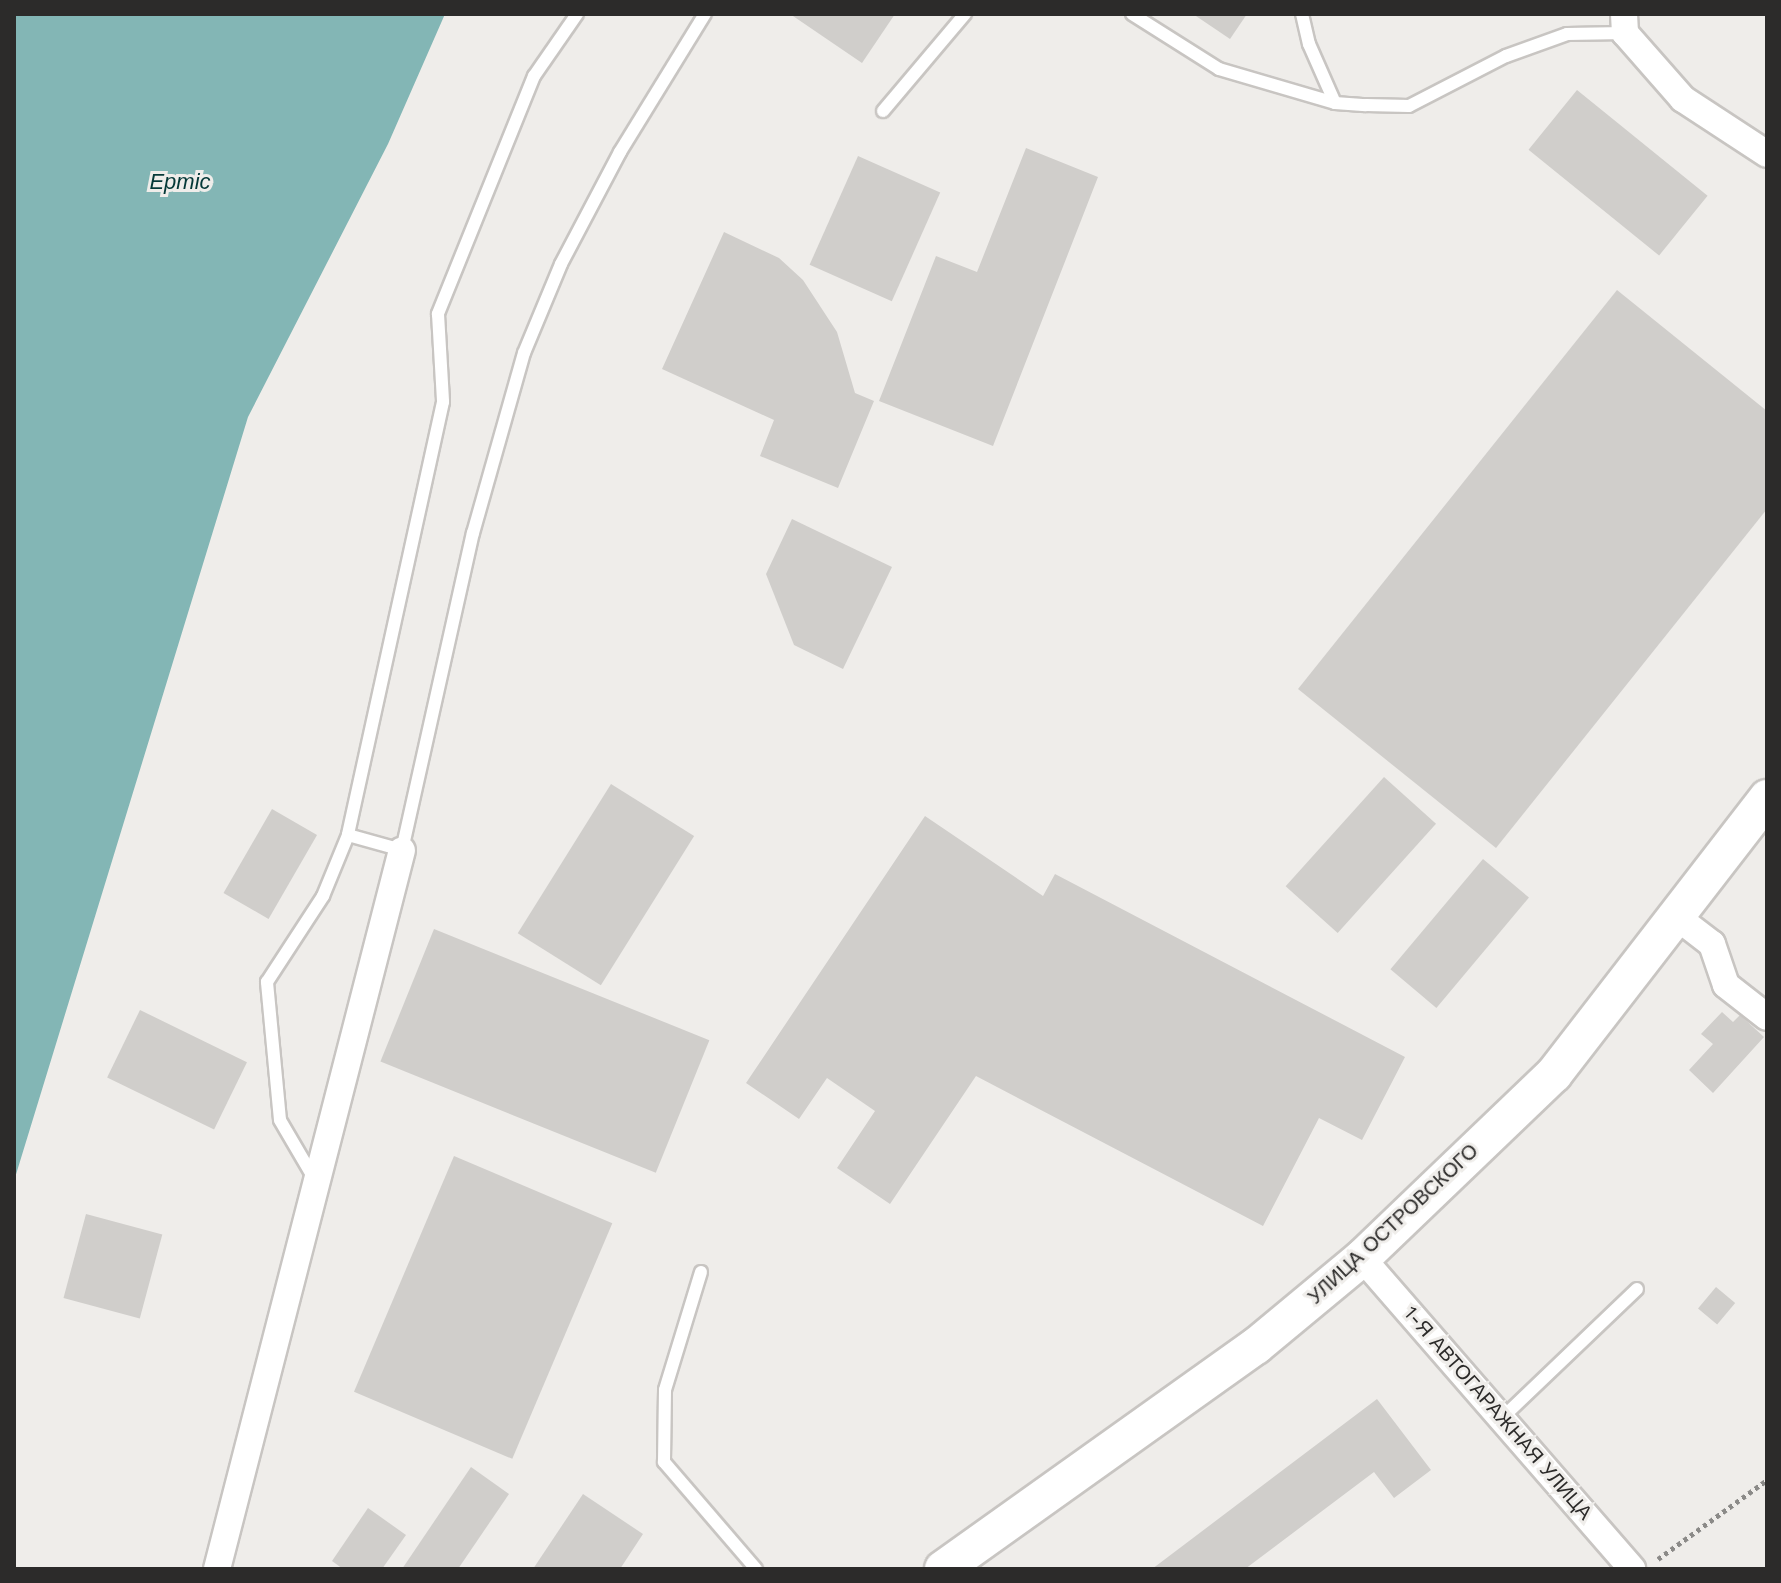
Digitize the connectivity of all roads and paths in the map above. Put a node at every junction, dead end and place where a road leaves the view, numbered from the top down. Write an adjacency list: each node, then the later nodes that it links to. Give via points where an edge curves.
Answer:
1 (577, 14): 11 (lane, via 534,76 438,314 443,402)
2 (705, 14): 12 (lane, via 620,152 561,264 524,353 473,533)
3 (965, 14): 8 (lane)
4 (1132, 14): 7 (lane, via 1219,69)
5 (1302, 14): 7 (lane)
6 (1625, 24): 7 (lane, via 1567,34 1506,56 1409,106); 9 (street, via 1683,99)
7 (1335, 103)
8 (883, 111)
9 (1767, 154)
10 (1767, 798): 13 (main road, УЛИЦА ОСТРОВСКОГО)
11 (348, 835): 12 (lane); 15 (lane, via 323,896 267,982 280,1120)
12 (402, 850): 15 (street)
13 (1673, 914): 14 (street, via 1712,944 1726,985); 16 (main road, УЛИЦА ОСТРОВСКОГО, via 1554,1074)
14 (1767, 1017)
15 (318, 1186): 21 (street)
16 (1362, 1258): 19 (street, 1-Я АВТОГАРАЖНАЯ УЛИЦА); 23 (main road, УЛИЦА ОСТРОВСКОГО, via 1256,1346)
17 (701, 1272): 22 (lane, via 665,1390 664,1462)
18 (1637, 1289): 19 (lane)
19 (1501, 1419): 24 (street, 1-Я АВТОГАРАЖНАЯ УЛИЦА)
20 (1767, 1480): 25 (path)
21 (217, 1569)
22 (756, 1569)
23 (943, 1569)
24 (1632, 1569)
25 (1644, 1569)

